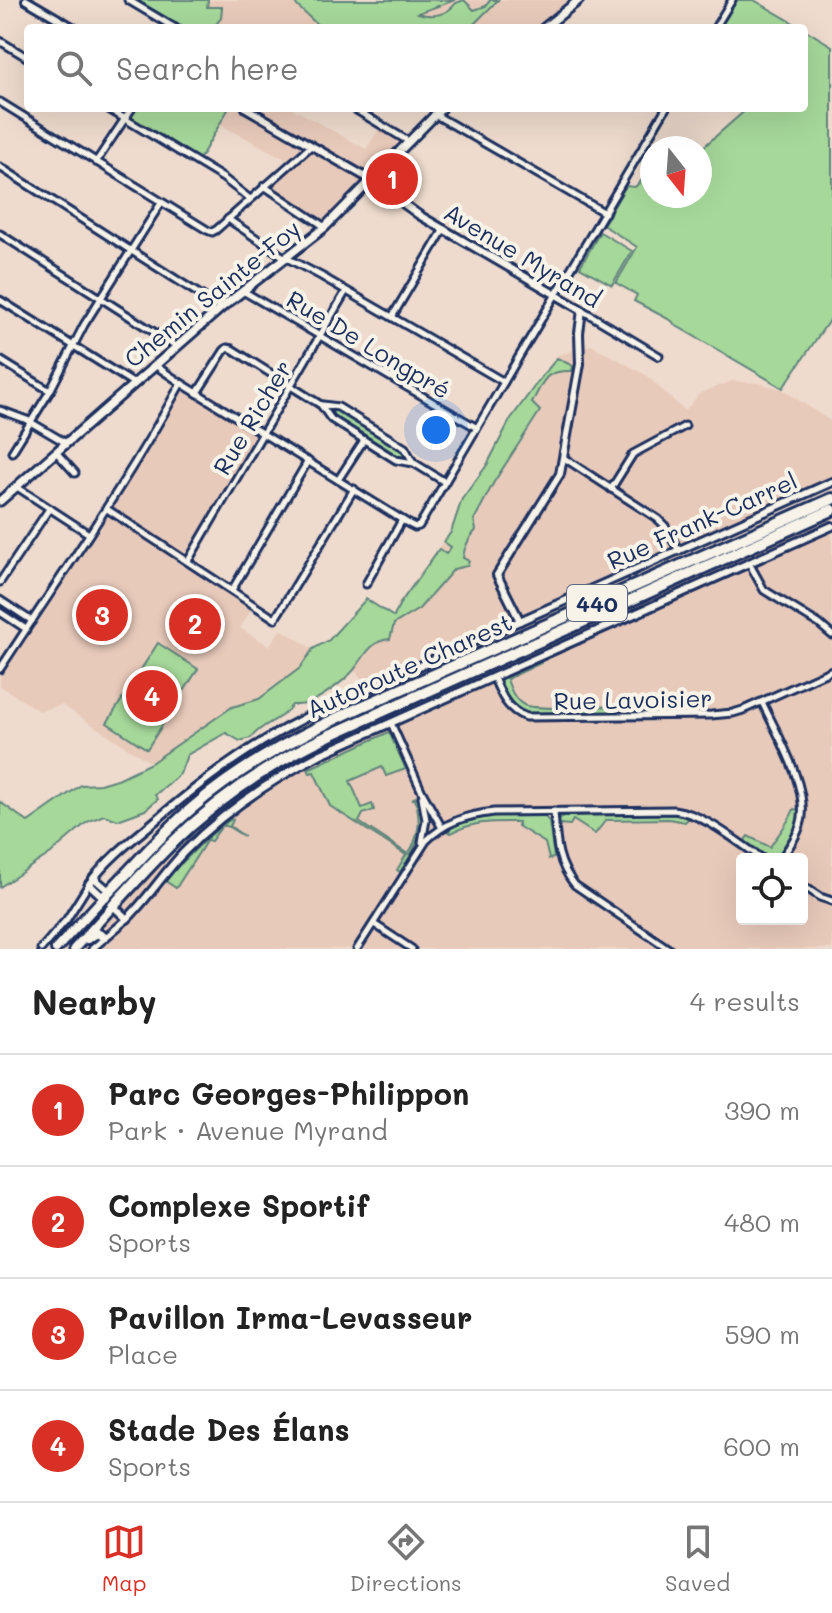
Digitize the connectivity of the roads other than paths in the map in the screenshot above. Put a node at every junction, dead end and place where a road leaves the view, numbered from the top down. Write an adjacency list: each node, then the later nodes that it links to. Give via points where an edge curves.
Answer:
1 (128, 0): 6 (street)
2 (579, 0): 7 (main road)
3 (732, 0): 8 (street)
4 (29, 1): 5 (street)
5 (67, 24)
6 (168, 24)
7 (552, 24)
8 (717, 24)
9 (0, 41): 10 (street)
10 (24, 56)
11 (0, 102): 22 (street)
12 (114, 112): 19 (street)
13 (129, 112): 19 (street)
14 (253, 112): 21 (street, Avenue Myrand)
15 (360, 112): 20 (street)
16 (437, 112): 18 (main road, Chemin Sainte-Foy)
17 (664, 112): 28 (street)
18 (434, 114): 20 (main road, Chemin Sainte-Foy); 28 (street)
19 (125, 119): 22 (street); 26 (street)
20 (408, 141): 24 (main road, Chemin Sainte-Foy)
21 (311, 146): 24 (street, Avenue Myrand); 25 (street)
22 (96, 162): 27 (street)
23 (1, 169): 33 (street)
24 (371, 180): 30 (main road, Chemin Sainte-Foy); 31 (street, Avenue Myrand)
25 (264, 186): 26 (street); 30 (street)
26 (250, 199): 29 (street)
27 (161, 203): 29 (street, via 212,232); 33 (street)
28 (605, 213): 37 (street)
29 (228, 219): 34 (street)
30 (325, 227): 34 (main road, Chemin Sainte-Foy)
31 (444, 229): 37 (street, Avenue Myrand); 42 (street)
32 (0, 234): 38 (street)
33 (132, 251): 38 (street); 40 (street)
34 (287, 258): 35 (main road, Chemin Sainte-Foy); 36 (street)
35 (243, 291): 40 (main road, Chemin Sainte-Foy); 43 (street, Rue De Longpré)
36 (346, 291): 42 (street); 43 (street, Rue Richer)
37 (556, 295): 41 (street, Avenue Myrand); 49 (street)
38 (101, 297): 44 (street); 45 (street)
39 (0, 300): 44 (street)
40 (221, 308): 45 (main road, Chemin Sainte-Foy)
41 (582, 310): 46 (street, Avenue Myrand); 65 (street, via 580,364)
42 (392, 317): 49 (street)
43 (320, 336): 52 (street, Rue Richer); 59 (street, Rue De Longpré)
44 (74, 346): 50 (street); 53 (street)
45 (176, 346): 48 (main road, Chemin Sainte-Foy)
46 (659, 356)
47 (0, 360): 53 (street)
48 (154, 365): 50 (main road, Chemin Sainte-Foy); 51 (street)
49 (504, 382): 59 (street)
50 (133, 383): 62 (main road, Chemin Sainte-Foy)
51 (181, 383): 54 (street); 79 (street)
52 (292, 386): 54 (street, via 229,348); 55 (street); 60 (street, Rue Richer)
53 (50, 391): 57 (street)
54 (197, 393): 60 (street)
55 (321, 405): 61 (street, via 330,419); 67 (street, via 338,407 405,448)
56 (0, 410): 57 (street)
57 (31, 422): 62 (street); 63 (street)
58 (685, 426): 74 (street, via 633,454)
59 (477, 428): 70 (street)
60 (263, 434): 66 (street); 86 (street, Rue Richer)
61 (364, 440): 67 (street, via 396,460); 69 (street)
62 (66, 443): 64 (main road, Chemin Sainte-Foy)
63 (12, 452)
64 (56, 452): 68 (street); 72 (main road, Chemin Sainte-Foy)
65 (564, 458): 74 (street); 94 (street, via 557,480 498,573)
66 (308, 461): 69 (street); 90 (street)
67 (414, 463): 70 (street)
68 (75, 473)
69 (338, 480): 73 (street)
70 (445, 482): 81 (street, via 421,524)
71 (832, 482): 85 (street, Rue Frank-Carrel)
72 (17, 487): 77 (main road, Chemin Sainte-Foy); 78 (street)
73 (354, 489): 81 (street); 90 (street, via 275,619)
74 (611, 489): 85 (street, via 658,519)
75 (832, 493): 84 (highway)
76 (832, 499): 84 (highway, Autoroute Charest / 440)
77 (0, 501)
78 (49, 509): 83 (street); 88 (street)
79 (107, 509): 83 (street); 86 (street)
80 (831, 511): 112 (highway, Autoroute Charest / 440, via 289,756 202,816)
81 (402, 520): 89 (street)
82 (832, 526): 87 (street)
83 (89, 534): 93 (street)
84 (741, 540): 110 (highway, Autoroute Charest / 440, via 280,746 191,809)
85 (679, 551): 94 (street, Rue Frank-Carrel)
86 (188, 561): 90 (street)
87 (749, 563): 96 (street, via 764,590); 99 (street)
88 (0, 582)
89 (366, 584)
90 (232, 590)
91 (0, 600): 93 (street)
92 (0, 612): 95 (street)
93 (32, 621): 95 (street)
94 (520, 621): 108 (street, Rue Frank-Carrel, via 264,740 190,791)
95 (26, 629): 97 (street)
96 (832, 635)
97 (0, 669)
98 (832, 670): 100 (street, Rue Lavoisier)
99 (494, 678): 100 (street, Rue Lavoisier, via 510,708 538,719 723,715); 101 (street)
100 (762, 702): 107 (street, via 803,801 801,825)
101 (391, 723): 102 (street); 113 (street, via 284,773 247,798 182,854)
102 (422, 792): 104 (street); 105 (street, via 426,820)
103 (554, 811): 104 (street, via 475,814); 106 (street, via 683,811); 122 (street, via 558,855 575,885)
104 (442, 828): 105 (street)
105 (420, 850): 114 (street)
106 (754, 853)
107 (785, 853)
108 (91, 881): 110 (street); 117 (street, Rue Frank-Carrel)
109 (808, 889): 111 (street)
110 (106, 894): 112 (street); 118 (main road, Autoroute Charest)
111 (832, 901)
112 (116, 903): 113 (street); 116 (main road, Autoroute Charest)
113 (130, 916): 115 (street)
114 (374, 924): 120 (street); 121 (street)
115 (104, 937): 116 (main road, via 96,933); 119 (street)
116 (75, 948)
117 (41, 949)
118 (56, 949)
119 (92, 949)
120 (357, 949)
121 (412, 949)
122 (669, 949)

